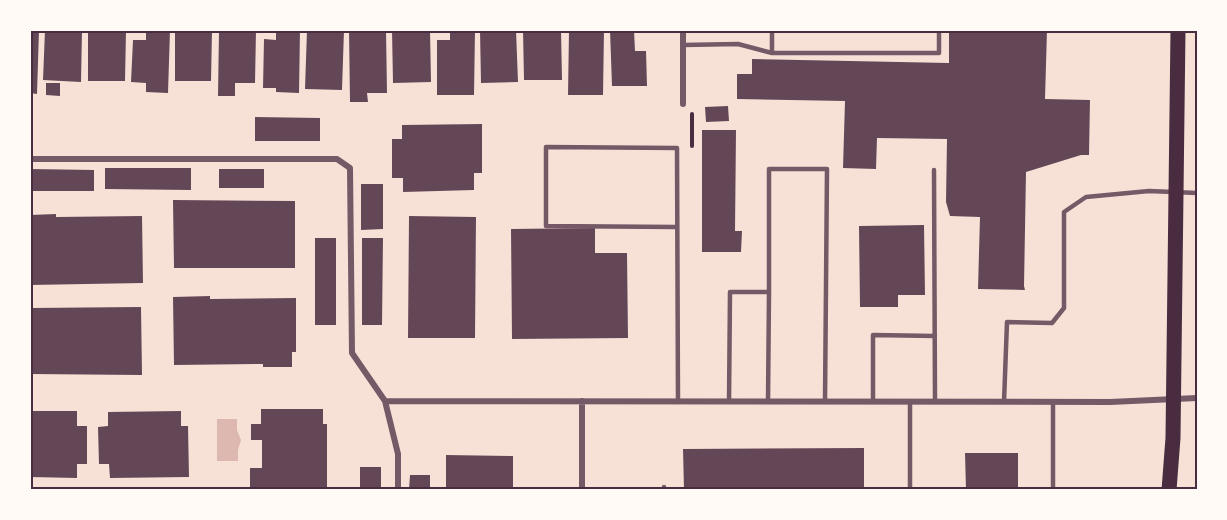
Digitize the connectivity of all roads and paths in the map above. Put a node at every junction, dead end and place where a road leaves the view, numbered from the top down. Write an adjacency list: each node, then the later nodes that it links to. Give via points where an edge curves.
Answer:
1 (682, 30): 5 (street)
2 (772, 30): 6 (lane)
3 (939, 30): 6 (lane, via 939,53)
4 (1178, 30): 10 (main road)
5 (683, 45): 6 (lane, via 738,44); 7 (street)
6 (772, 53)
7 (683, 104)
8 (30, 159): 17 (street, via 337,159 350,168 352,353)
9 (934, 170): 14 (lane)
10 (1177, 192): 11 (lane); 16 (main road); 26 (lane, via 1086,197 1064,213 1064,308 1052,323 1007,322)
11 (1197, 193)
12 (677, 227): 12 (lane, via 677,148 546,147 546,226); 19 (lane)
13 (769, 292): 20 (lane, via 730,292); 21 (lane); 22 (lane, via 769,169 827,169)
14 (935, 336): 23 (lane, via 873,335); 25 (lane)
15 (1197, 398): 16 (street)
16 (1174, 399): 27 (street); 32 (main road)
17 (385, 401): 18 (street); 28 (street, via 398,454)
18 (582, 401): 19 (street); 29 (street)
19 (678, 402): 20 (street)
20 (729, 402): 21 (street)
21 (768, 402): 22 (street)
22 (825, 402): 23 (street)
23 (873, 402): 24 (street)
24 (910, 402): 25 (street); 30 (lane)
25 (935, 402): 26 (street)
26 (1004, 402): 27 (street)
27 (1053, 402): 31 (lane)
28 (398, 490)
29 (582, 490)
30 (910, 490)
31 (1053, 490)
32 (1169, 490)

